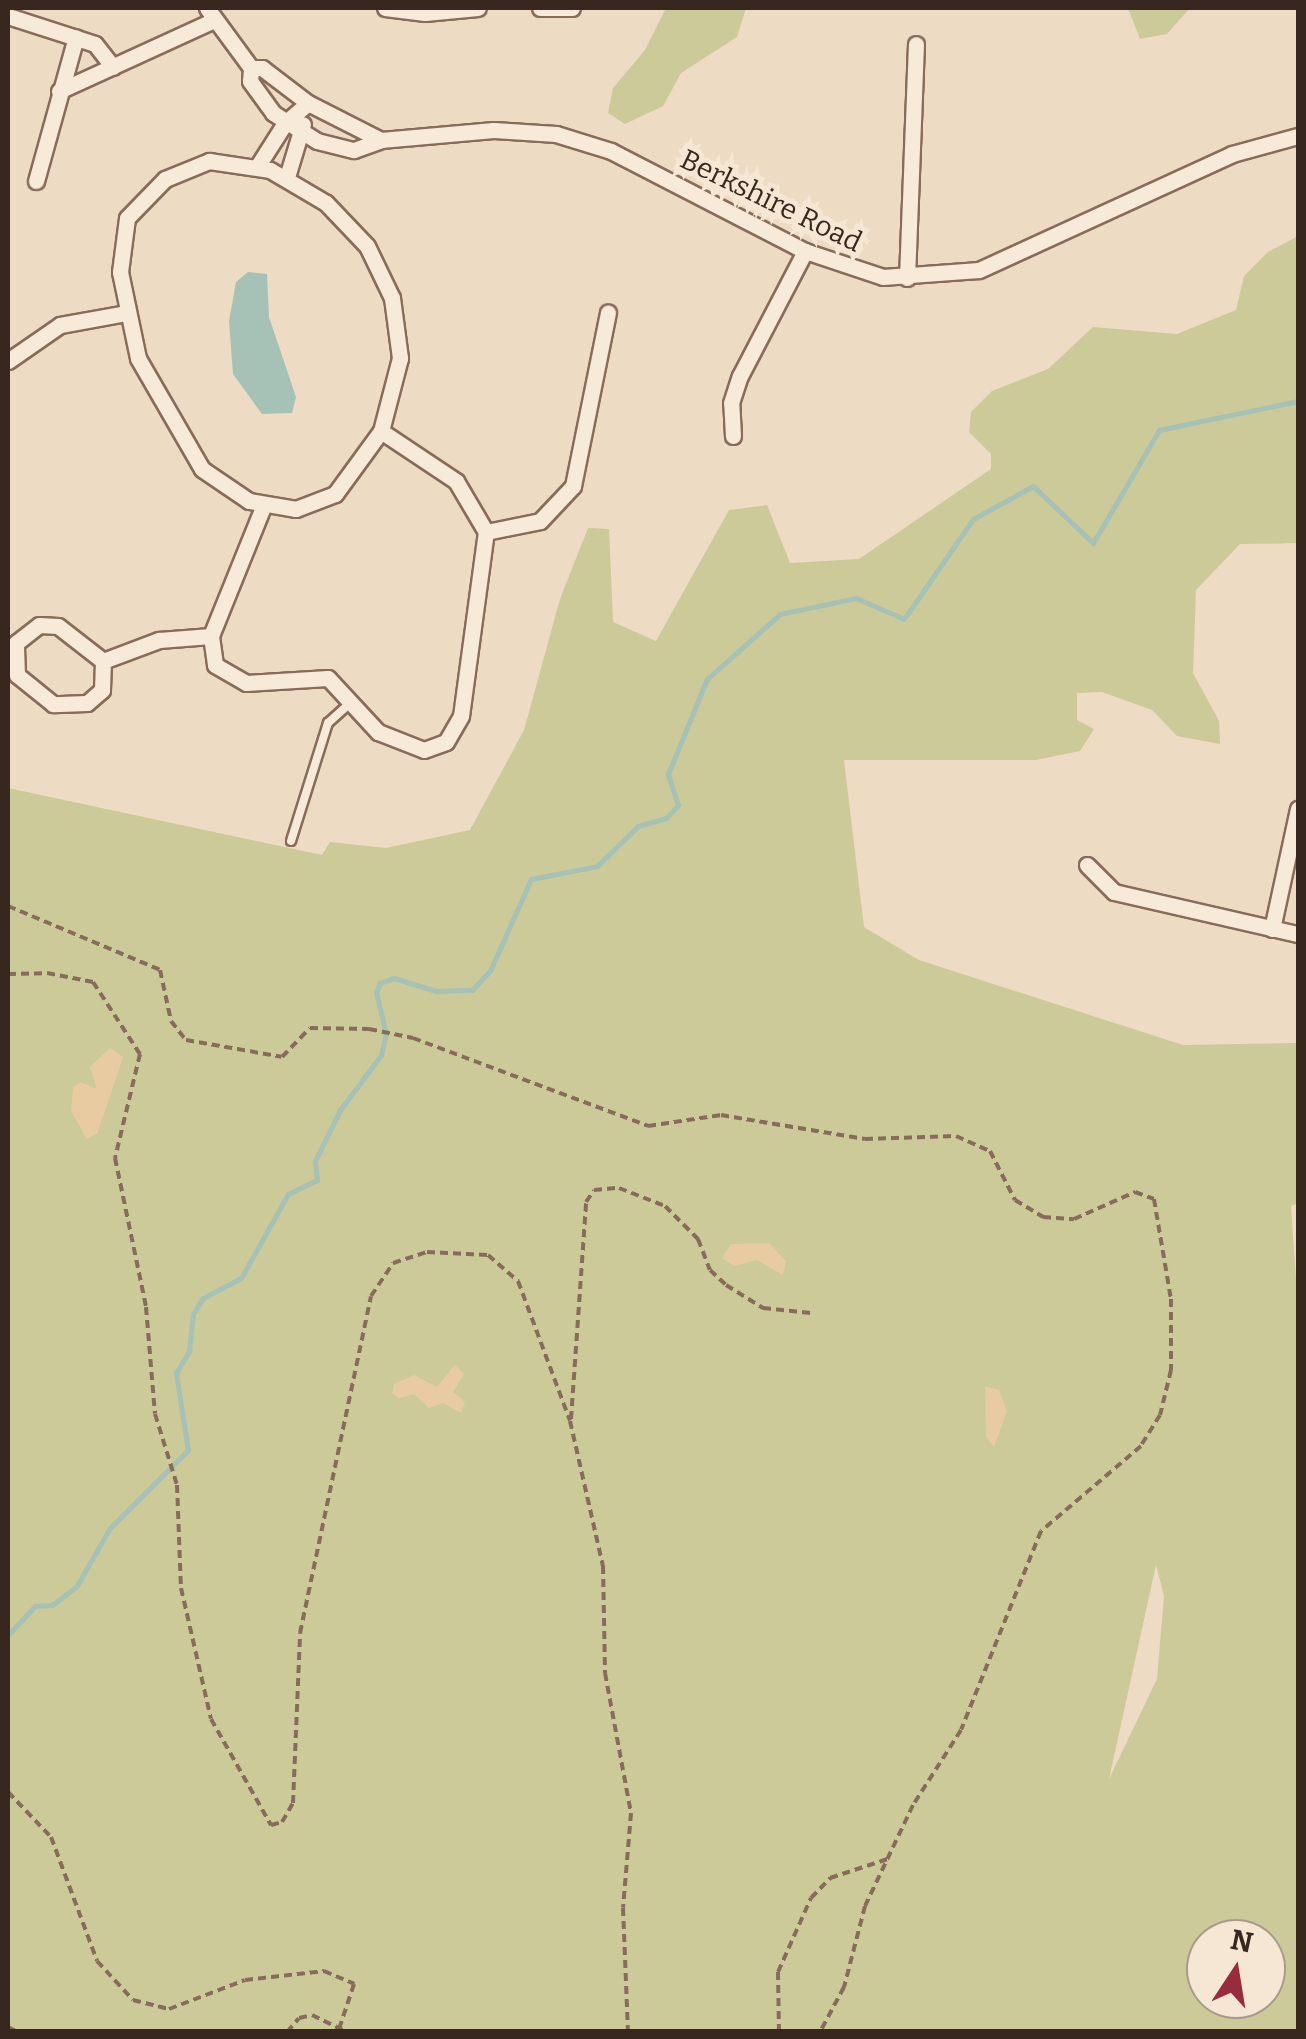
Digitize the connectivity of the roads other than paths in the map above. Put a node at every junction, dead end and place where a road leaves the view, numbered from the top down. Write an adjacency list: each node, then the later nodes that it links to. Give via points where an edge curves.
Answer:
1 (384, 8): 2 (street)
2 (478, 8)
3 (540, 8): 4 (street)
4 (572, 8)
5 (211, 14): 9 (street); 10 (street, Berkshire Road)
6 (8, 16): 7 (street)
7 (76, 37): 9 (street, via 95,44); 11 (street)
8 (916, 44): 21 (street)
9 (112, 67): 11 (street)
10 (251, 68): 12 (street, Berkshire Road, via 262,68); 13 (street, Berkshire Road, via 250,82)
11 (59, 91): 19 (street)
12 (308, 103): 13 (street); 14 (street); 16 (street, Berkshire Road)
13 (285, 123): 14 (street, Berkshire Road); 17 (street)
14 (301, 133): 16 (street, Berkshire Road, via 354,150); 18 (street)
15 (1298, 136): 21 (street, Berkshire Road, via 1232,154 1010,259 958,274)
16 (381, 140): 20 (street, Berkshire Road, via 494,130 556,134 611,152)
17 (257, 166): 18 (street); 23 (street, via 197,164 140,198 122,233)
18 (287, 177): 25 (street, via 351,226 392,298 400,358)
19 (36, 180)
20 (806, 250): 21 (street, Berkshire Road, via 860,272); 26 (street, via 740,376 731,404)
21 (907, 278)
22 (608, 312): 28 (street, via 573,486 540,521)
23 (126, 313): 24 (street, via 60,325); 27 (street, via 149,386 189,452 226,488)
24 (8, 361)
25 (381, 431): 27 (street, via 335,494 296,509); 28 (street, via 456,481)
26 (733, 436)
27 (263, 507): 29 (street)
28 (486, 532): 31 (street, via 456,732 436,748 409,748 378,732)
29 (211, 636): 30 (street, via 159,640); 31 (street, via 215,665 233,680 328,678)
30 (104, 661): 30 (street, via 58,626 30,628 13,653 25,684 66,707 96,697)
31 (351, 702): 33 (lane, via 328,723)
32 (1298, 810): 35 (street)
33 (291, 841)
34 (1087, 865): 35 (street, via 1114,892)
35 (1272, 928): 36 (street)
36 (1298, 934)

